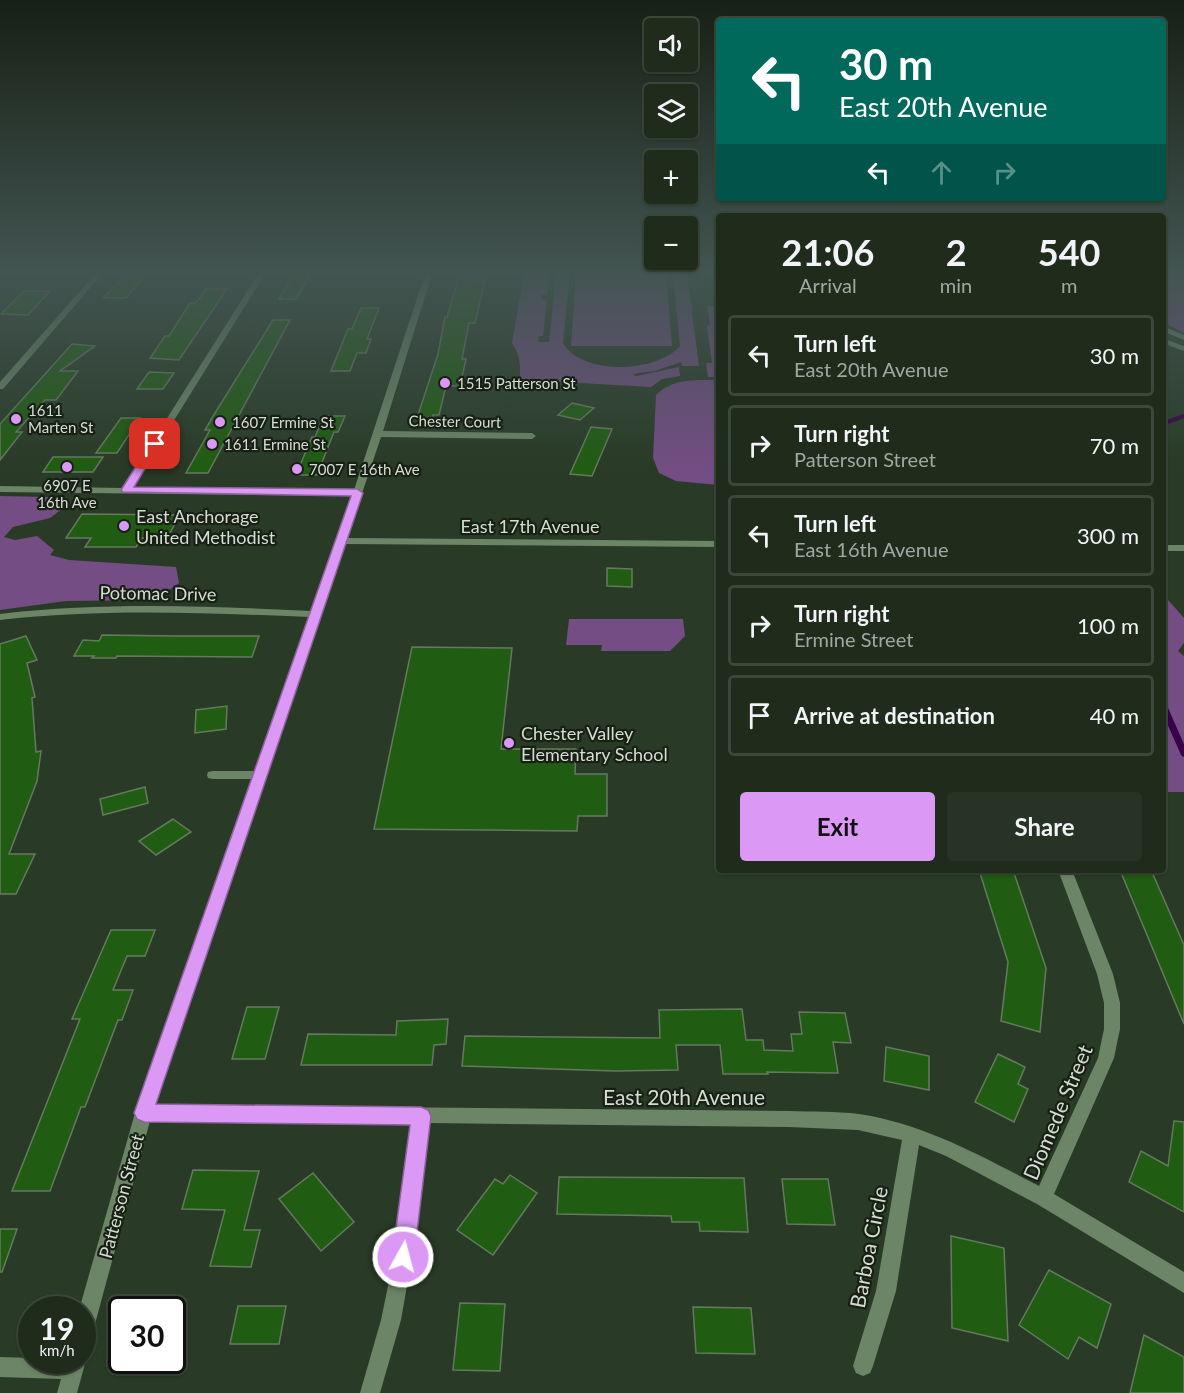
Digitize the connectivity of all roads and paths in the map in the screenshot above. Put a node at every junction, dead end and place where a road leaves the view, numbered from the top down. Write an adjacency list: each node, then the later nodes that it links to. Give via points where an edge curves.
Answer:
1 (42, 339): 6 (street)
2 (221, 339): 10 (street)
3 (408, 339): 7 (street, Patterson Street)
4 (1166, 342): 5 (street)
5 (1184, 349)
6 (0, 387)
7 (378, 434): 8 (street, Chester Court); 11 (street, Patterson Street)
8 (532, 436)
9 (0, 489): 10 (street)
10 (126, 490): 11 (street)
11 (357, 493): 12 (street, Patterson Street)
12 (341, 541): 13 (street, East 17th Avenue); 16 (street, Patterson Street)
13 (716, 544)
14 (1166, 548): 15 (street)
15 (1184, 548)
16 (316, 614): 17 (street, Potomac Drive, via 140,607 49,610); 19 (street, Patterson Street)
17 (0, 617)
18 (213, 775): 19 (street)
19 (260, 775): 21 (street, Patterson Street)
20 (1066, 873): 24 (street, Diomede Street, via 1105,974 1112,1003 1112,1029 1106,1058)
21 (144, 1113): 22 (street, East 20th Avenue); 26 (street, Patterson Street)
22 (421, 1116): 23 (street, East 20th Avenue, via 789,1119 858,1122); 32 (street, via 403,1257 391,1320)
23 (912, 1134): 24 (street, East 20th Avenue, via 952,1149); 27 (street, Barboa Circle, via 886,1291)
24 (1042, 1198): 25 (street, East 20th Avenue)
25 (1184, 1283)
26 (93, 1296)
27 (863, 1366)
28 (0, 1367): 29 (street)
29 (18, 1367)
30 (72, 1374): 31 (street)
31 (67, 1393)
32 (370, 1393)

